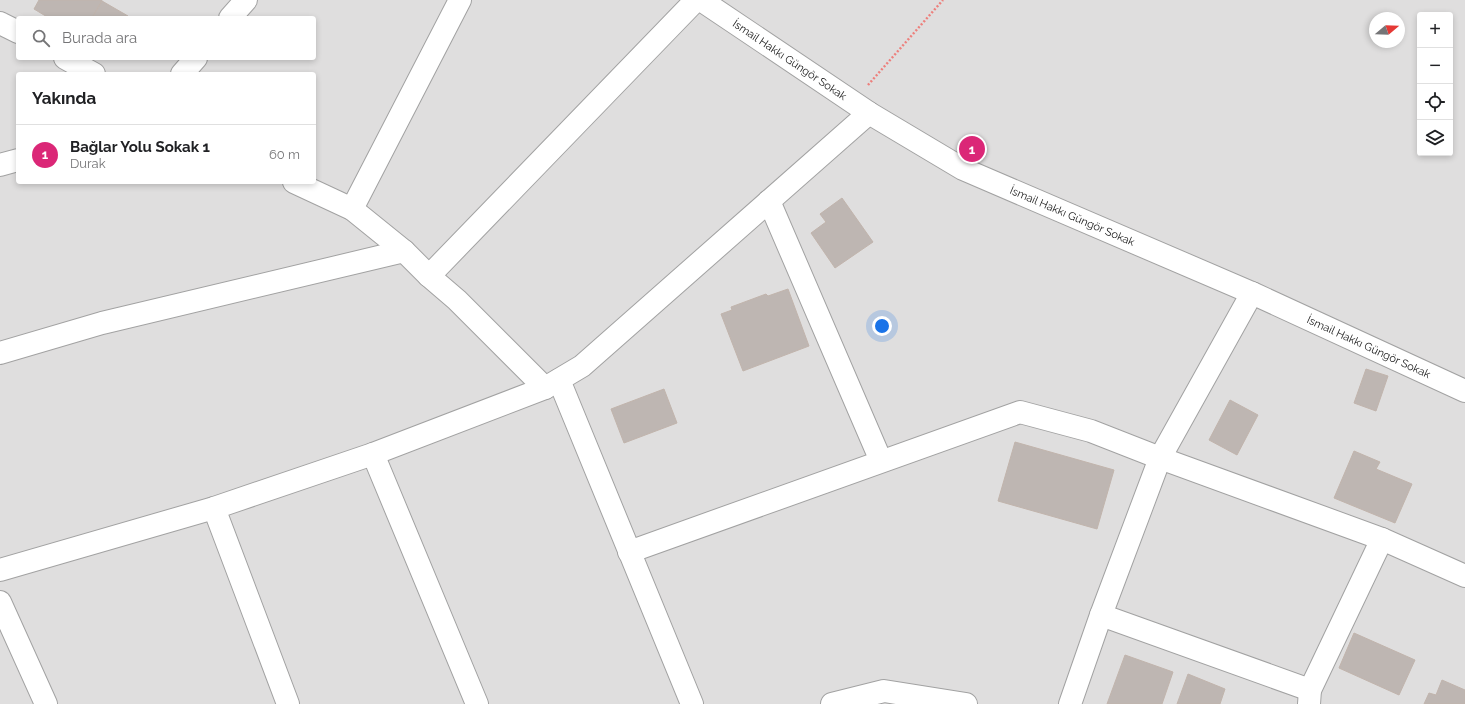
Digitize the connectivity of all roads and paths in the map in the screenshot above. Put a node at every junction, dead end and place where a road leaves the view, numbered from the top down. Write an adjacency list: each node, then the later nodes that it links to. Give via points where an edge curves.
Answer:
1 (246, 0): 6 (street)
2 (460, 0): 18 (street)
3 (696, 0): 20 (street)
4 (701, 0): 13 (street, İsmail Hakkı Güngör Sokak)
5 (943, 0): 13 (path)
6 (232, 16)
7 (0, 23): 8 (street)
8 (16, 31)
9 (69, 60): 11 (street)
10 (194, 60): 12 (street)
11 (90, 72)
12 (184, 72)
13 (861, 107): 17 (street); 21 (street, İsmail Hakkı Güngör Sokak, via 964,169)
14 (16, 161): 15 (street)
15 (0, 165)
16 (298, 184): 18 (street)
17 (769, 200): 23 (street, via 582,366); 27 (street)
18 (352, 209): 19 (street)
19 (404, 251): 20 (street); 22 (street, via 102,324)
20 (429, 276): 23 (street)
21 (1252, 293): 24 (street, İsmail Hakkı Güngör Sokak); 26 (street)
22 (0, 353)
23 (552, 384): 25 (street); 30 (street)
24 (1465, 391)
25 (373, 454): 28 (street); 38 (street)
26 (1160, 458): 27 (street, via 1091,431 1020,412); 29 (street); 34 (street)
27 (881, 461): 30 (street)
28 (214, 508): 31 (street); 37 (street)
29 (1382, 539): 32 (street); 35 (street)
30 (629, 552): 39 (street)
31 (0, 570)
32 (1465, 576)
33 (0, 602): 36 (street)
34 (1101, 615): 35 (street); 42 (street)
35 (1309, 697)
36 (46, 704)
37 (288, 704)
38 (477, 704)
39 (692, 704)
40 (832, 704): 41 (street, via 884,691)
41 (966, 704)
42 (1070, 704)

